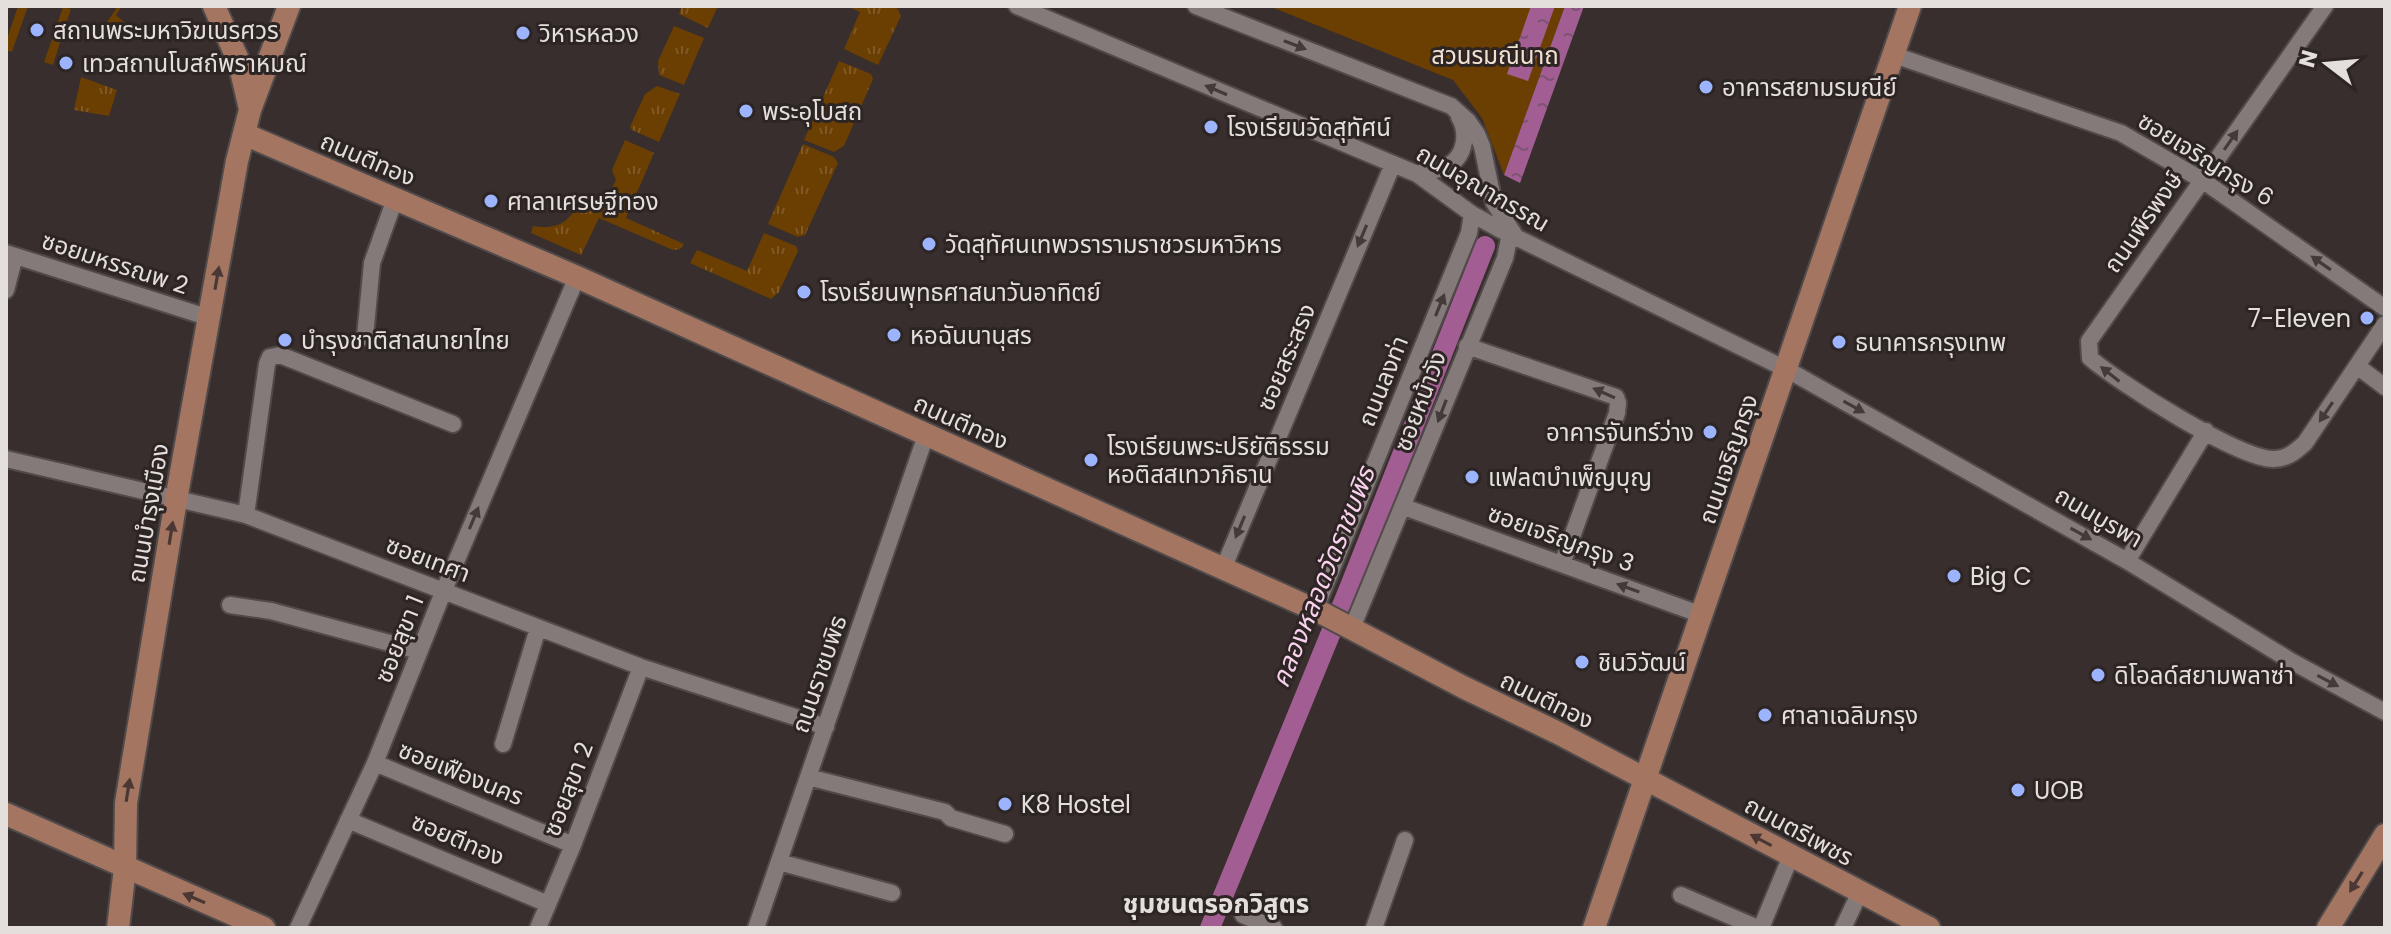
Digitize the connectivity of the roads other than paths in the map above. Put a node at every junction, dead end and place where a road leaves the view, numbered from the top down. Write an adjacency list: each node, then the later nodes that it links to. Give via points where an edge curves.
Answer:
1 (214, 6): 9 (main road, ถนนบำรุงเมือง, via 239,62)
2 (289, 6): 9 (main road, ถนนบำรุงเมือง)
3 (1017, 6): 11 (street, ถนนอุณากรรณ, one-way to 3)
4 (1196, 6): 8 (street, one-way to 8)
5 (1910, 6): 7 (main road, ถนนเจริญกรุง)
6 (2325, 6): 13 (street, ถนนพีรพงษ์, one-way to 6)
7 (1894, 55): 13 (street, ซอยเจริญกรุง 6, via 2121,133); 26 (main road, ถนนเจริญกรุง)
8 (1451, 106): 12 (street, via 1464,125 1458,158); 16 (street, via 1477,134 1494,203)
9 (250, 110): 10 (main road, ถนนบำรุงเมือง)
10 (244, 134): 14 (main road, ถนนตีทอง); 21 (main road, ถนนบำรุงเมือง, one-way to 10)
11 (1393, 164): 12 (street, ถนนอุณากรรณ); 37 (street, ซอยสระสรง, one-way to 37)
12 (1417, 174): 15 (street, ถนนอุณากรรณ)
13 (2202, 180): 20 (street, ซอยเจริญกรุง 6, one-way to 13); 29 (street, ถนนพีรพงษ์, one-way to 13, via 2115,379 2090,358 2089,341)
14 (395, 199): 18 (main road, ถนนตีทอง); 23 (street, via 372,263)
15 (1472, 214): 16 (street, ถนนอุณากรรณ); 40 (street, ถนนลงท่า, one-way to 15, via 1469,233)
16 (1514, 236): 24 (street, ซอยหน้าวัง); 26 (street, ถนนอุณากรรณ)
17 (11, 254): 19 (street); 21 (street, ซอยมหรรณพ 2)
18 (577, 277): 30 (main road, ถนนตีทอง); 38 (street, ซอยสุขา 1, one-way to 18)
19 (6, 290)
20 (2385, 308)
21 (210, 318): 32 (main road, ถนนบำรุงเมือง)
22 (2385, 324): 25 (street, ถนนพีรพงษ์)
23 (365, 337)
24 (1467, 346): 33 (street, ซอยหน้าวัง, one-way to 33); 36 (street, one-way to 24, via 1618,403 1611,394)
25 (2357, 366): 27 (street); 29 (street, ถนนพีรพงษ์, one-way to 29, via 2291,456 2272,459 2246,452)
26 (1786, 369): 35 (street, ถนนบูรพา, one-way to 35); 41 (main road, ถนนเจริญกรุง)
27 (2385, 387)
28 (453, 424): 34 (street, via 280,355 270,357)
29 (2206, 431): 35 (street)
30 (926, 435): 37 (main road, ถนนตีทอง); 47 (street, ถนนราชบพิธ)
31 (6, 459): 32 (street, ซอยเทศา)
32 (176, 500): 34 (street, ซอยเทศา); 60 (main road, ถนนบำรุงเมือง, one-way to 32, via 125,810)
33 (1404, 507): 36 (street, ซอยเจริญกรุง 3); 42 (street, ซอยหน้าวัง)
34 (246, 515): 38 (street, ซอยเทศา)
35 (2127, 561): 46 (street, ถนนบูรพา, one-way to 46)
36 (1562, 564): 41 (street, ซอยเจริญกรุง 3, one-way to 36)
37 (1223, 569): 40 (main road, ถนนตีทอง)
38 (444, 590): 43 (street, ซอยเทศา); 44 (street, ซอยสุขา 1)
39 (230, 605): 44 (street)
40 (1318, 612): 42 (main road, ถนนตีทอง)
41 (1702, 615): 51 (main road, ถนนเจริญกรุง)
42 (1348, 626): 51 (main road, ถนนตีทอง)
43 (538, 628): 45 (street, ซอยเทศา); 48 (street)
44 (419, 651): 49 (street, ซอยสุขา 1)
45 (641, 667): 47 (street, ซอยเทศา); 57 (street, ซอยสุขา 2)
46 (2385, 712)
47 (826, 727): 50 (street, ถนนราชบพิธ)
48 (503, 744)
49 (375, 763): 53 (street, ซอยสุขา 1); 57 (street, ซอยเฟืองนคร)
50 (808, 777): 54 (street, via 945,812); 59 (street, ถนนราชบพิธ)
51 (1645, 779): 58 (main road, ถนนตรีเพชร, one-way to 51); 73 (main road, ถนนเจริญกรุง)
52 (6, 814): 60 (main road)
53 (348, 820): 64 (street, ซอยตีทอง); 68 (street, ซอยสุขา 1)
54 (1005, 834)
55 (2385, 835): 77 (main road, one-way to 77)
56 (1405, 840): 72 (street)
57 (573, 845): 64 (street, ซอยสุขา 2)
58 (1791, 856): 61 (main road, ถนนตรีเพชร); 74 (street)
59 (779, 862): 62 (street); 70 (street, ถนนราชบพิธ)
60 (125, 868): 66 (main road, ถนนบำรุงเมือง); 67 (main road, one-way to 60)
61 (1860, 892): 75 (street); 76 (main road, ถนนตรีเพชร)
62 (892, 893)
63 (1681, 895): 74 (street)
64 (548, 904): 69 (street, ซอยสุขา 2)
65 (1243, 915): 71 (street)
66 (118, 928)
67 (264, 928)
68 (298, 928)
69 (538, 928)
70 (756, 928)
71 (1274, 928)
72 (1374, 928)
73 (1594, 928)
74 (1760, 928)
75 (1843, 928)
76 (1929, 928)
77 (2328, 928)

